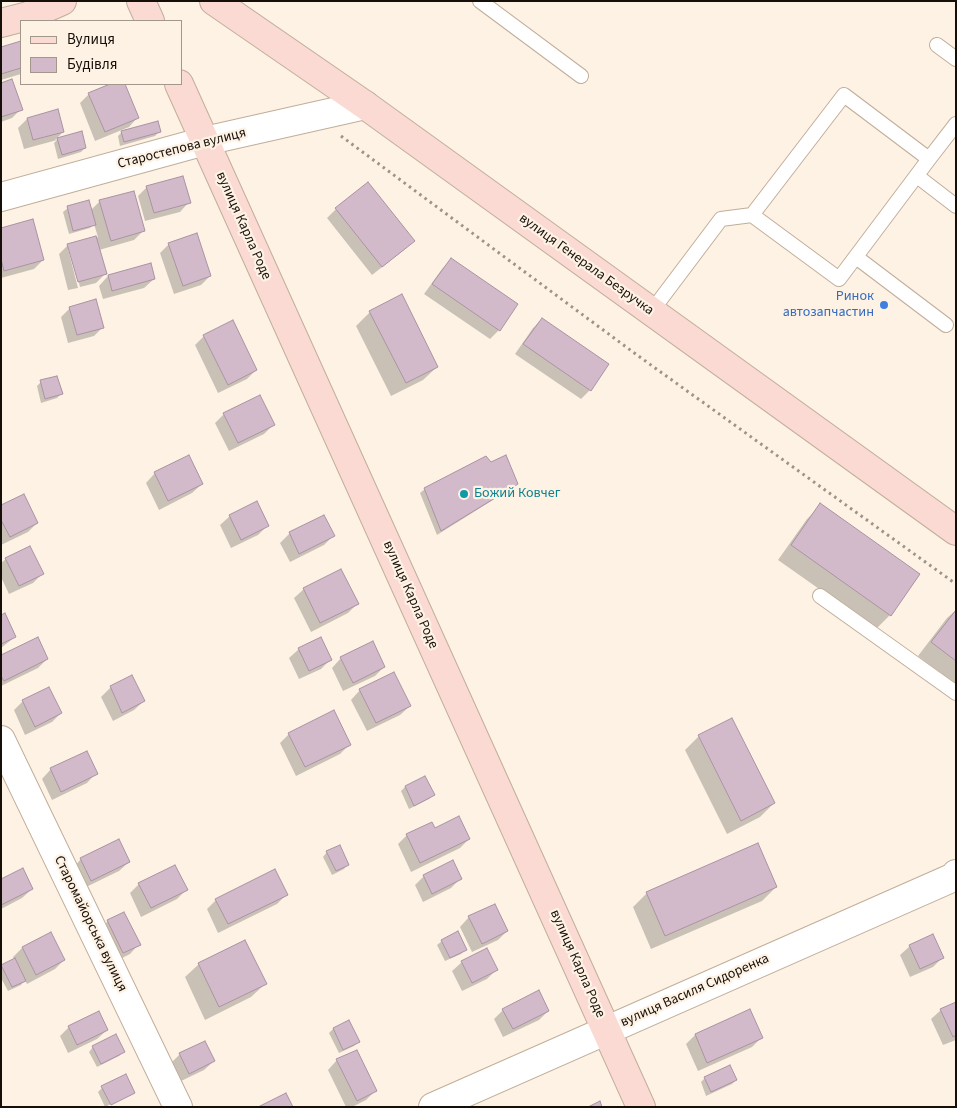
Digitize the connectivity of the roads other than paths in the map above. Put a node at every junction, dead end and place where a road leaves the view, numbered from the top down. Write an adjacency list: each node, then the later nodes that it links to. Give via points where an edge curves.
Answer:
1 (62, 1): 6 (street, via 28,16)
2 (141, 1): 5 (street)
3 (214, 1): 11 (street, вулиця Генерала Безручка)
4 (480, 1): 9 (lane)
5 (150, 20)
6 (1, 23)
7 (937, 45): 8 (lane)
8 (956, 59)
9 (580, 76)
10 (179, 85): 13 (street, вулиця Карла Роде)
11 (365, 105): 13 (street, Старостепова вулиця); 20 (street, вулиця Генерала Безручка)
12 (956, 124): 14 (lane)
13 (205, 141): 16 (street, Старостепова вулиця); 27 (street, вулиця Карла Роде)
14 (929, 160): 15 (lane); 18 (lane, via 844,95)
15 (917, 176): 17 (lane); 19 (lane)
16 (1, 197)
17 (956, 206)
18 (752, 215): 19 (lane, via 839,279); 20 (lane, via 721,218)
19 (856, 257): 21 (lane)
20 (651, 312): 22 (street, вулиця Генерала Безручка)
21 (946, 325)
22 (956, 531)
23 (820, 596): 24 (lane)
24 (956, 693)
25 (1, 740): 28 (street, Старомайорська вулиця)
26 (955, 877): 27 (street, вулиця Василя Сидоренка)
27 (606, 1030): 29 (street, вулиця Василя Сидоренка); 30 (street, вулиця Карла Роде)
28 (178, 1107)
29 (433, 1107)
30 (642, 1107)

